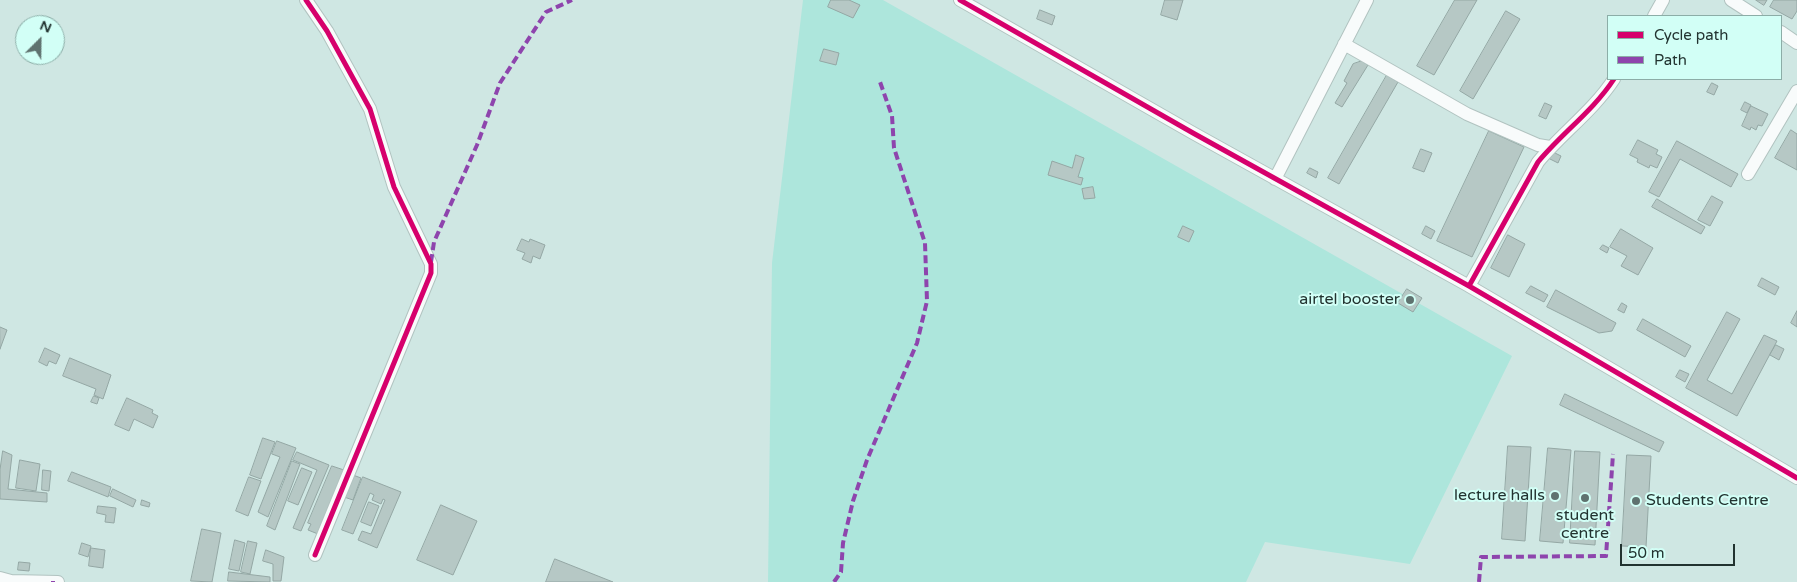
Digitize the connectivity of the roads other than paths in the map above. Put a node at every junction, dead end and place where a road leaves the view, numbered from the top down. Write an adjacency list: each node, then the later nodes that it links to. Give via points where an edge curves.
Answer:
1 (306, 0): 18 (street, via 370,109 394,187 431,264 432,273)
2 (960, 0): 15 (street)
3 (1367, 0): 10 (street)
4 (1663, 0): 6 (street)
5 (1731, 0): 7 (street)
6 (1655, 15)
7 (1754, 15)
8 (1782, 33): 9 (street)
9 (1797, 43)
10 (1344, 44): 13 (street, via 1468,114 1538,145); 15 (street)
11 (1613, 80): 13 (street, via 1585,114)
12 (1797, 91): 14 (street)
13 (1550, 147): 16 (street, via 1538,162)
14 (1748, 174)
15 (1275, 179): 16 (street)
16 (1469, 286): 17 (street)
17 (1797, 478)
18 (315, 555)
19 (0, 578): 20 (street)
20 (58, 582)

